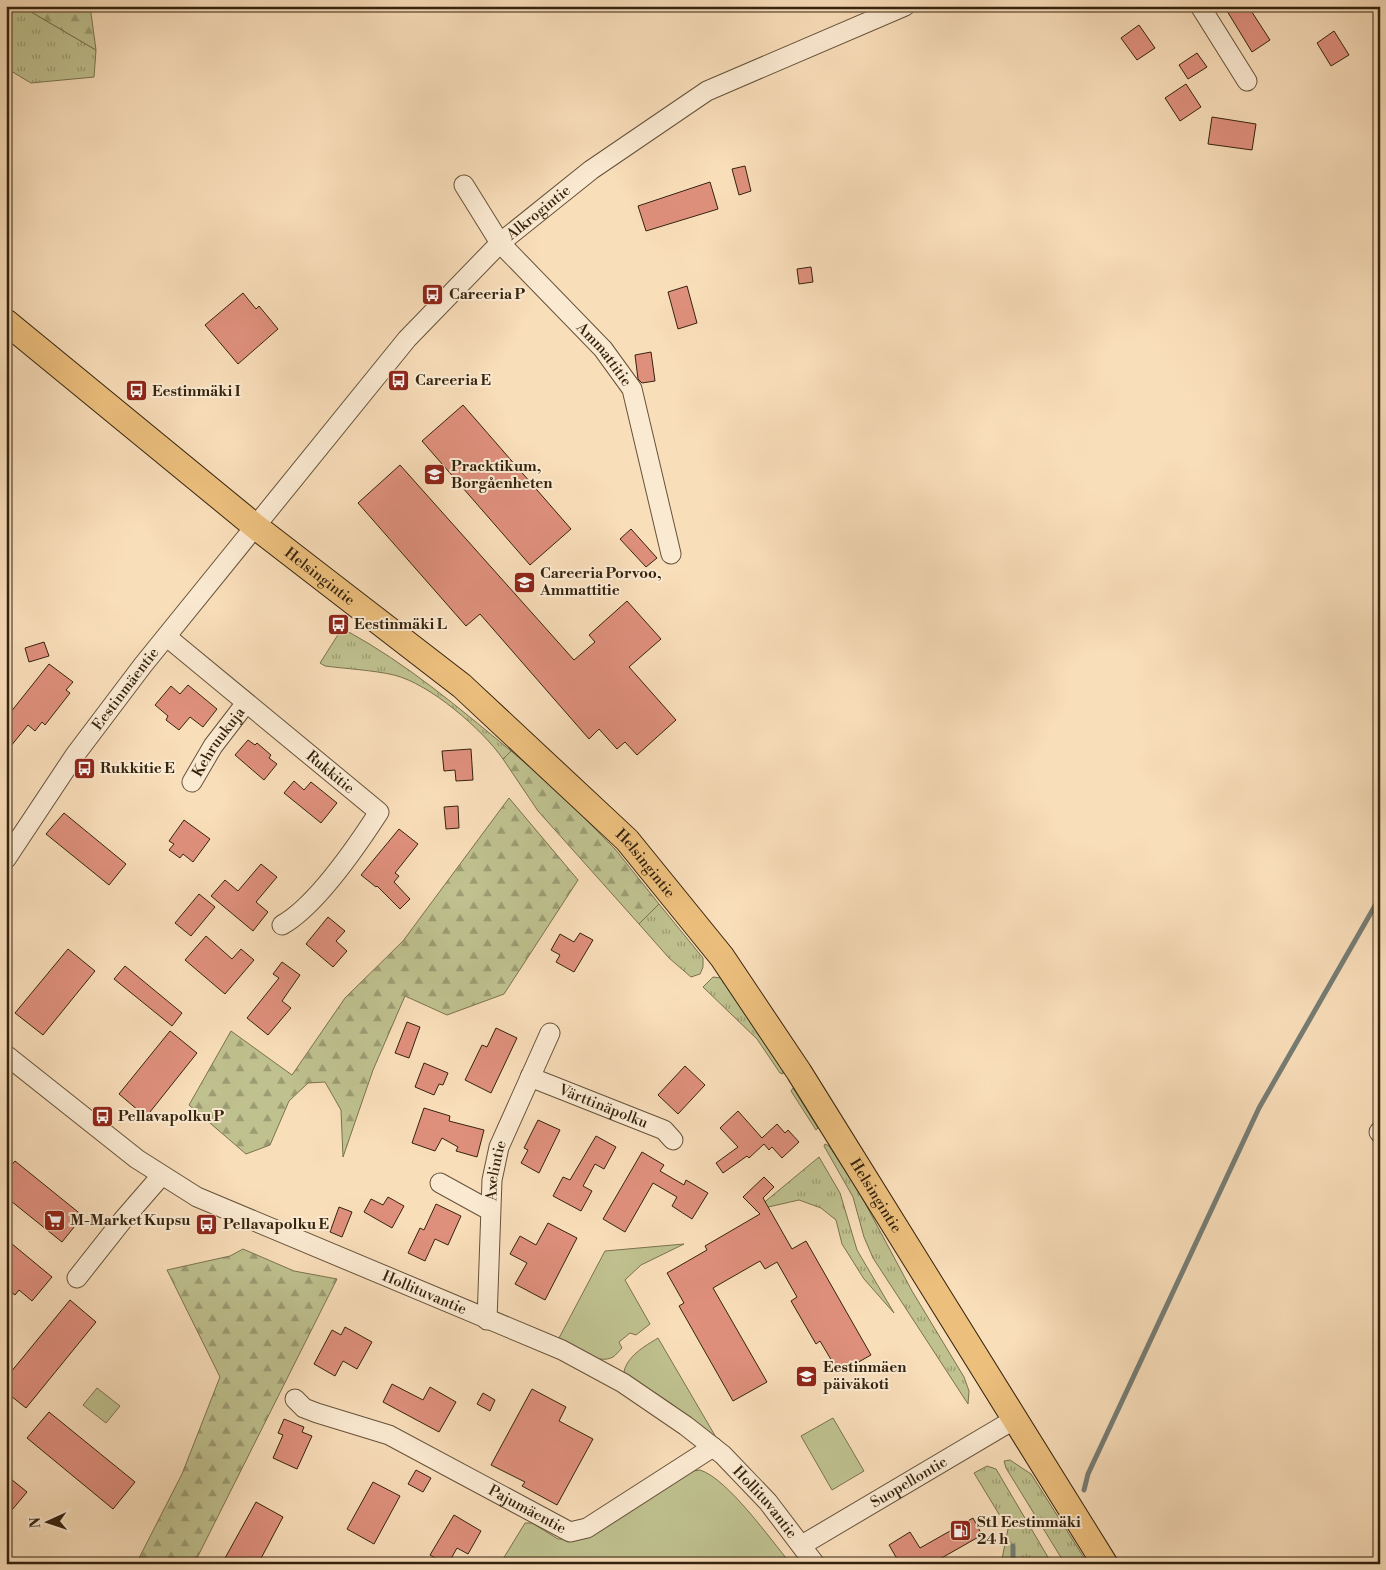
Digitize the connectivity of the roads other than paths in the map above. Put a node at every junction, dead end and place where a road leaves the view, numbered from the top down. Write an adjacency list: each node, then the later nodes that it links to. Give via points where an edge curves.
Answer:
1 (905, 6): 5 (street, Alkrogintie, via 707,91 591,170)
2 (1200, 6): 3 (street)
3 (1247, 81)
4 (464, 184): 5 (street, Ammattitie)
5 (500, 243): 7 (street, Alkrogintie, via 407,339); 8 (street, Ammattitie, via 603,349 632,389)
6 (6, 322): 7 (main road, Helsingintie)
7 (256, 527): 9 (street, Eestinmäentie); 24 (main road, Helsingintie, via 462,686 633,847 722,957 761,1014)
8 (671, 554)
9 (167, 637): 10 (street, Rukkitie); 12 (street, Eestinmäentie, via 75,755)
10 (246, 703): 11 (street, Kehruukuja, via 212,746); 13 (street, Rukkitie, via 378,812 342,863 297,917)
11 (192, 782)
12 (6, 860)
13 (282, 926)
14 (550, 1033): 16 (street, Axelintie)
15 (6, 1055): 18 (street, Hollituvantie, via 76,1113)
16 (530, 1077): 17 (street, Värttinäpolku, via 664,1130); 20 (street, Axelintie, via 499,1147)
17 (673, 1140)
18 (161, 1176): 21 (street); 22 (street, Hollituvantie, via 196,1197)
19 (440, 1183): 20 (street)
20 (490, 1210): 22 (street, Axelintie)
21 (77, 1278)
22 (487, 1320): 25 (street, Hollituvantie, via 562,1350 609,1375)
23 (295, 1399): 25 (street, Pajumäentie, via 304,1408 317,1413 389,1435 570,1532 587,1528)
24 (1015, 1419): 26 (street, Suopellontie); 28 (main road, Helsingintie)
25 (713, 1446): 26 (street, Hollituvantie, via 768,1502)
26 (802, 1545): 27 (street, Hollituvantie)
27 (814, 1564)
28 (1105, 1564)

